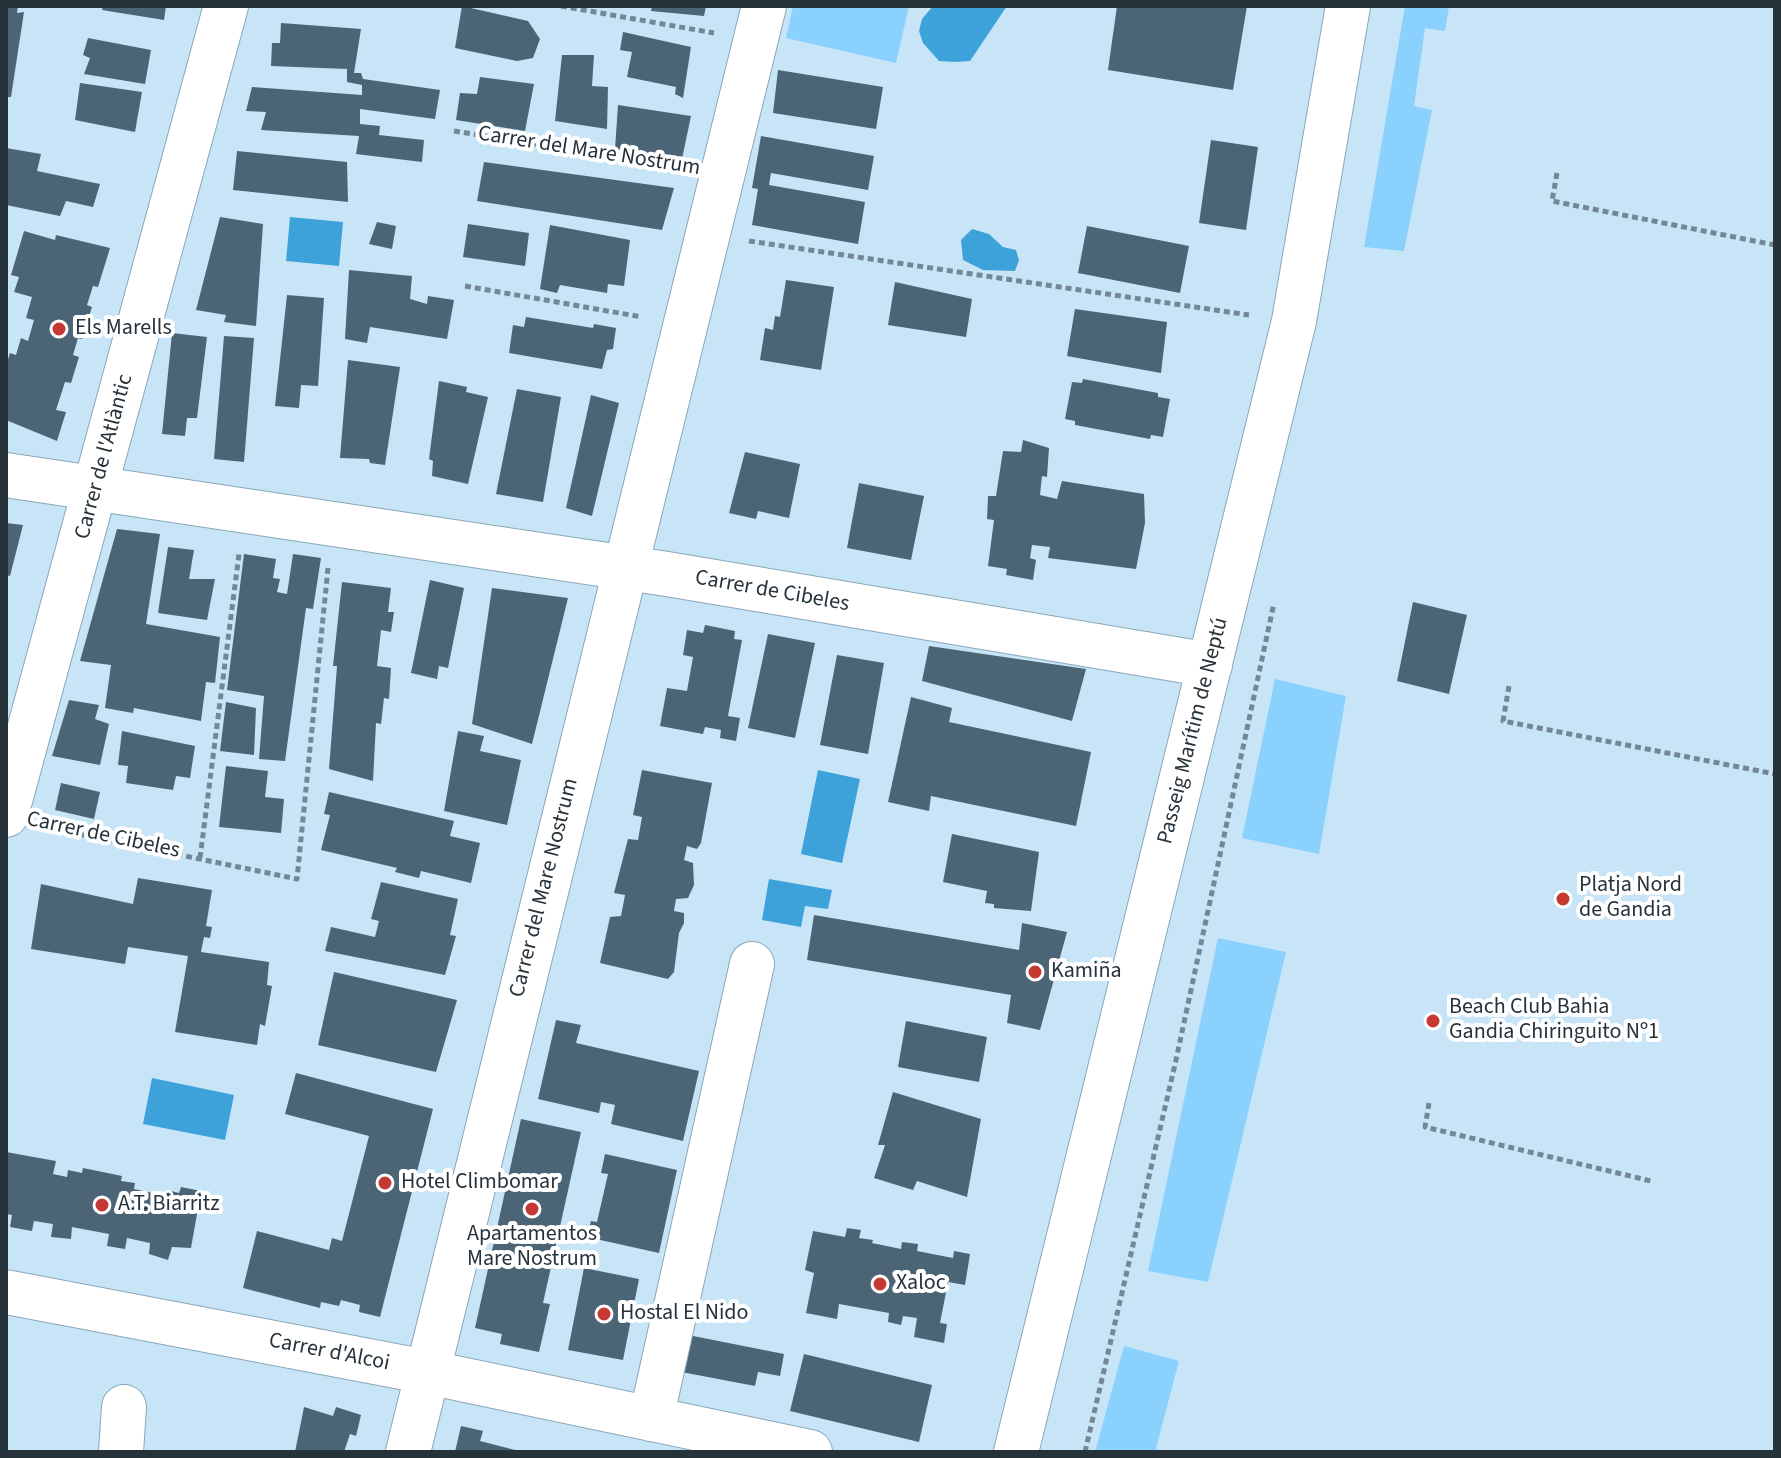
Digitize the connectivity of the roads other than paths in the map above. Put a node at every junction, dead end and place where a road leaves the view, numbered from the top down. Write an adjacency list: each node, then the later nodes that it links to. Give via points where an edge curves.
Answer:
1 (226, 6): 5 (street, Carrer de l'Atlàntic)
2 (1348, 6): 7 (street, Passeig Marítim de Neptú, via 1294,321)
3 (759, 23): 6 (street, Carrer del Mare Nostrum)
4 (6, 475): 5 (street, Carrer de Cibeles)
5 (97, 487): 6 (street, Carrer de Cibeles); 8 (street, Carrer de l'Atlàntic)
6 (623, 567): 7 (street, Carrer de Cibeles); 11 (street, Carrer del Mare Nostrum)
7 (1210, 665): 17 (street, Passeig Marítim de Neptú)
8 (6, 814)
9 (752, 964): 13 (street)
10 (6, 1292): 11 (street, Carrer d'Alcoi)
11 (427, 1372): 13 (street, Carrer d'Alcoi); 15 (street, Carrer del Mare Nostrum)
12 (124, 1407): 14 (street)
13 (651, 1419): 16 (street, Carrer d'Alcoi)
14 (121, 1452)
15 (408, 1452)
16 (810, 1452)
17 (1016, 1452)

